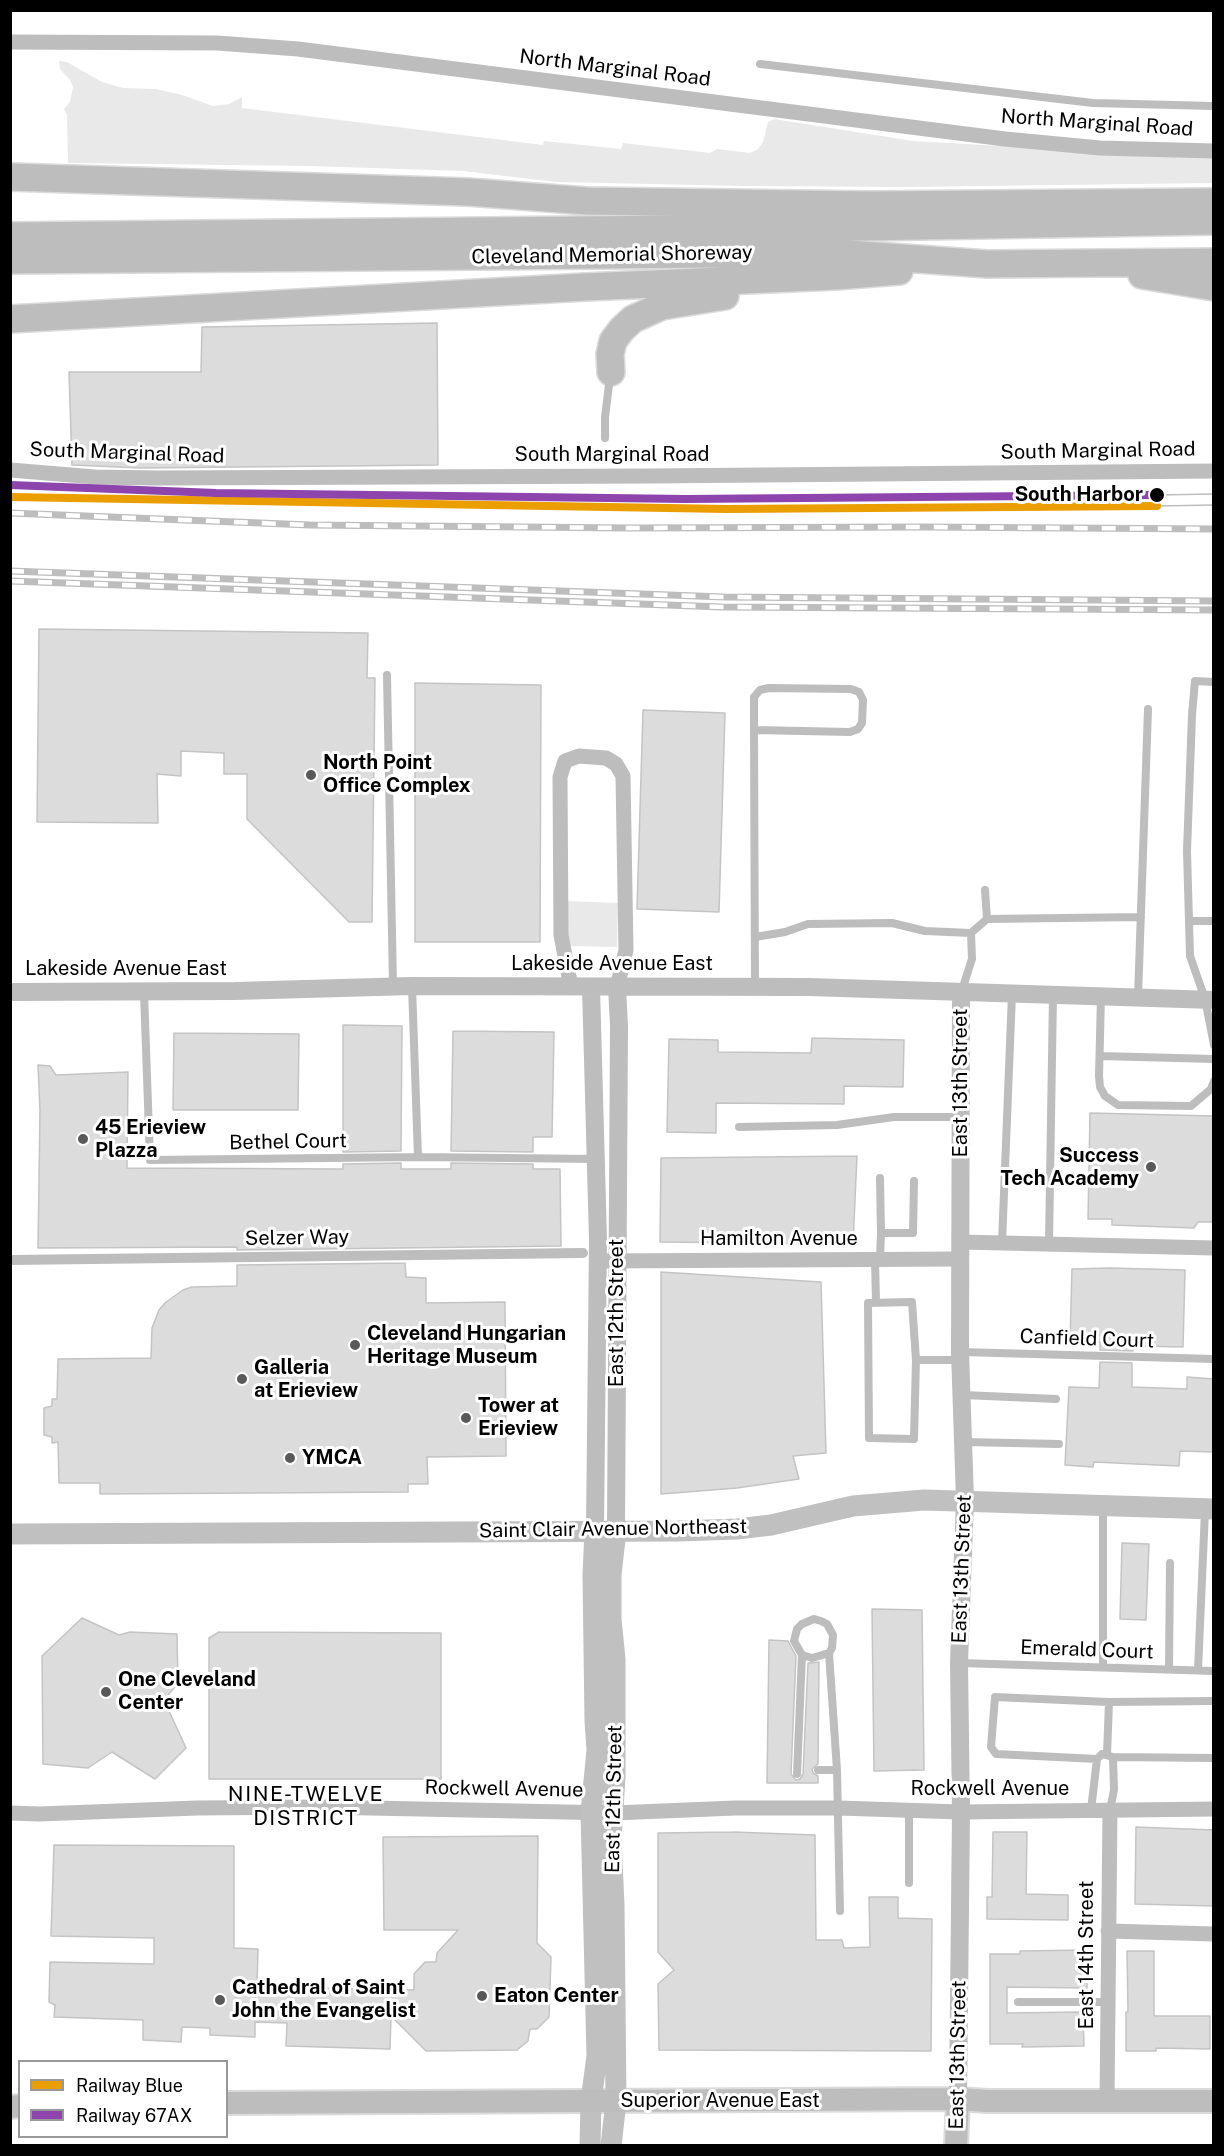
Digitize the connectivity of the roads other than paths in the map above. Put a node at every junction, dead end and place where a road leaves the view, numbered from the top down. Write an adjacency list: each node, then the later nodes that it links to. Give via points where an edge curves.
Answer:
1 (10, 42): 4 (street, North Marginal Road, via 181,42 279,47 1005,139 1100,148)
2 (760, 64): 3 (lane, via 1093,104)
3 (1214, 106)
4 (1214, 151)
5 (10, 177): 6 (highway, via 468,192 608,201 871,205)
6 (1214, 202)
7 (1214, 221): 8 (highway, Cleveland Memorial Shoreway)
8 (10, 236)
9 (10, 260): 11 (highway, Cleveland Memorial Shoreway, via 834,253)
10 (1214, 262): 12 (highway, Cleveland Memorial Shoreway)
11 (987, 264): 12 (highway, Cleveland Memorial Shoreway); 13 (highway)
12 (1076, 264): 14 (highway)
13 (836, 276): 15 (highway); 16 (highway, via 675,304 640,314 613,341)
14 (1214, 287)
15 (10, 319)
16 (610, 372): 17 (lane)
17 (605, 438)
18 (10, 470): 19 (street, South Marginal Road, via 95,477)
19 (1214, 471)
20 (387, 675): 32 (lane)
21 (1214, 682): 27 (lane, via 1195,681 1187,851)
22 (1148, 709): 25 (lane)
23 (754, 730): 23 (lane, via 850,732 862,723 863,700 859,692 851,689 760,690 754,697); 30 (lane)
24 (985, 890): 26 (lane)
25 (1141, 917): 26 (lane); 43 (lane)
26 (987, 919): 29 (lane)
27 (1189, 921): 28 (lane); 44 (lane, via 1190,956)
28 (1214, 921)
29 (971, 933): 30 (lane, via 924,931 892,923 808,924); 39 (lane, via 972,959)
30 (755, 937): 36 (lane)
31 (412, 986): 32 (street, Lakeside Avenue East); 33 (street, Lakeside Avenue East); 51 (lane)
32 (393, 987): 37 (street, Lakeside Avenue East)
33 (571, 987): 34 (street, Lakeside Avenue East); 35 (street, East 12th Street, via 561,935 560,777 565,761 579,756 606,758 616,764 622,776 626,950)
34 (591, 987): 35 (street, Lakeside Avenue East); 52 (street, East 12th Street)
35 (617, 987): 36 (street, Lakeside Avenue East); 63 (street, East 12th Street)
36 (755, 987): 39 (street, Lakeside Avenue East)
37 (144, 991): 38 (street, Lakeside Avenue East); 51 (lane, Bethel Court, via 150,1160)
38 (10, 992)
39 (961, 993): 40 (street, Lakeside Avenue East); 49 (street, East 13th Street)
40 (1012, 994): 41 (street, Lakeside Avenue East); 56 (lane)
41 (1053, 995): 42 (street, Lakeside Avenue East); 57 (lane)
42 (1101, 996): 43 (street, Lakeside Avenue East); 46 (lane)
43 (1138, 997): 44 (street, Lakeside Avenue East)
44 (1209, 1000): 45 (lane)
45 (1214, 1045)
46 (1100, 1056): 47 (lane); 48 (lane, via 1100,1087 1118,1105 1191,1106)
47 (1214, 1059)
48 (1214, 1082)
49 (961, 1117): 50 (lane, via 894,1117 837,1125); 59 (street, East 13th Street)
50 (739, 1127)
51 (418, 1157): 52 (lane, Bethel Court)
52 (595, 1159): 60 (street, East 12th Street)
53 (880, 1178): 55 (lane)
54 (914, 1181): 55 (lane, via 913,1233)
55 (881, 1233): 62 (lane)
56 (1002, 1243): 57 (street, Hamilton Avenue); 59 (street, Hamilton Avenue)
57 (1049, 1244): 58 (street, Hamilton Avenue)
58 (1214, 1248)
59 (960, 1251): 62 (street, Hamilton Avenue); 65 (street, East 13th Street)
60 (591, 1257): 61 (street, Selzer Way); 63 (street, Hamilton Avenue); 75 (street, East 12th Street)
61 (10, 1260)
62 (878, 1260): 63 (street, Hamilton Avenue); 64 (lane)
63 (617, 1261): 75 (street, East 12th Street)
64 (876, 1302): 67 (lane, via 912,1302); 67 (lane, via 868,1303 869,1438 915,1439)
65 (960, 1356): 66 (lane, Canfield Court); 67 (lane, Canfield Court); 68 (street, East 13th Street)
66 (1214, 1359)
67 (916, 1360)
68 (961, 1395): 69 (lane); 70 (street, East 13th Street)
69 (1056, 1399)
70 (963, 1442): 71 (lane); 72 (street, East 13th Street)
71 (1059, 1444)
72 (965, 1500): 73 (main road, Saint Clair Avenue Northeast); 75 (main road, Saint Clair Avenue Northeast, via 853,1506 737,1529); 80 (street, East 13th Street)
73 (1103, 1505): 74 (main road, Saint Clair Avenue Northeast); 81 (lane)
74 (1209, 1509): 83 (lane)
75 (606, 1530): 76 (main road, Saint Clair Avenue Northeast); 98 (main road, East 12th Street, via 593,1575 597,1750); 101 (main road, East 12th Street, via 615,1659)
76 (10, 1534)
77 (1170, 1563): 82 (lane)
78 (829, 1653): 79 (lane, via 812,1658); 79 (lane, via 834,1642 831,1629 814,1619 797,1629 794,1641); 91 (lane)
79 (802, 1655): 92 (lane)
80 (959, 1663): 81 (lane, Emerald Court); 99 (street, East 13th Street)
81 (1103, 1667): 82 (lane, Emerald Court)
82 (1169, 1669): 83 (lane, Emerald Court)
83 (1198, 1670): 84 (lane, Emerald Court)
84 (1214, 1671)
85 (1109, 1701): 86 (lane); 87 (lane); 89 (lane, via 995,1697 991,1746 996,1754)
86 (1214, 1701)
87 (1110, 1756): 88 (lane); 89 (lane, via 1102,1754); 97 (lane, via 1114,1791)
88 (1214, 1758)
89 (1097, 1759): 96 (lane)
90 (818, 1770): 91 (lane)
91 (837, 1770): 93 (lane)
92 (797, 1774)
93 (838, 1808): 95 (street, Rockwell Avenue); 101 (street, Rockwell Avenue); 103 (lane)
94 (1214, 1809): 97 (street, Rockwell Avenue)
95 (909, 1810): 99 (street, Rockwell Avenue); 102 (lane)
96 (1091, 1810): 97 (street, Rockwell Avenue); 99 (street, Rockwell Avenue)
97 (1110, 1810): 104 (street, East 14th Street)
98 (591, 1812): 100 (street, Rockwell Avenue, via 321,1807); 101 (street, Rockwell Avenue); 109 (main road, East 12th Street, via 597,2056)
99 (961, 1812): 108 (street, East 13th Street)
100 (10, 1813)
101 (614, 1813): 110 (main road, East 12th Street, via 611,1839)
102 (909, 1883)
103 (840, 1911)
104 (1108, 1931): 105 (street); 107 (street, East 14th Street)
105 (1214, 1934)
106 (1018, 2002): 107 (lane)
107 (1108, 2002): 111 (street, East 14th Street)
108 (958, 2099): 110 (main road, Superior Avenue East); 111 (main road, Superior Avenue East); 116 (main road, East 13th Street)
109 (591, 2101): 110 (main road, Superior Avenue East); 113 (main road, Superior Avenue East); 114 (main road, East 12th Street)
110 (616, 2101): 115 (main road, East 12th Street)
111 (1107, 2101): 112 (main road, Superior Avenue East)
112 (1214, 2101)
113 (228, 2103)
114 (590, 2145)
115 (611, 2145)
116 (956, 2145)

